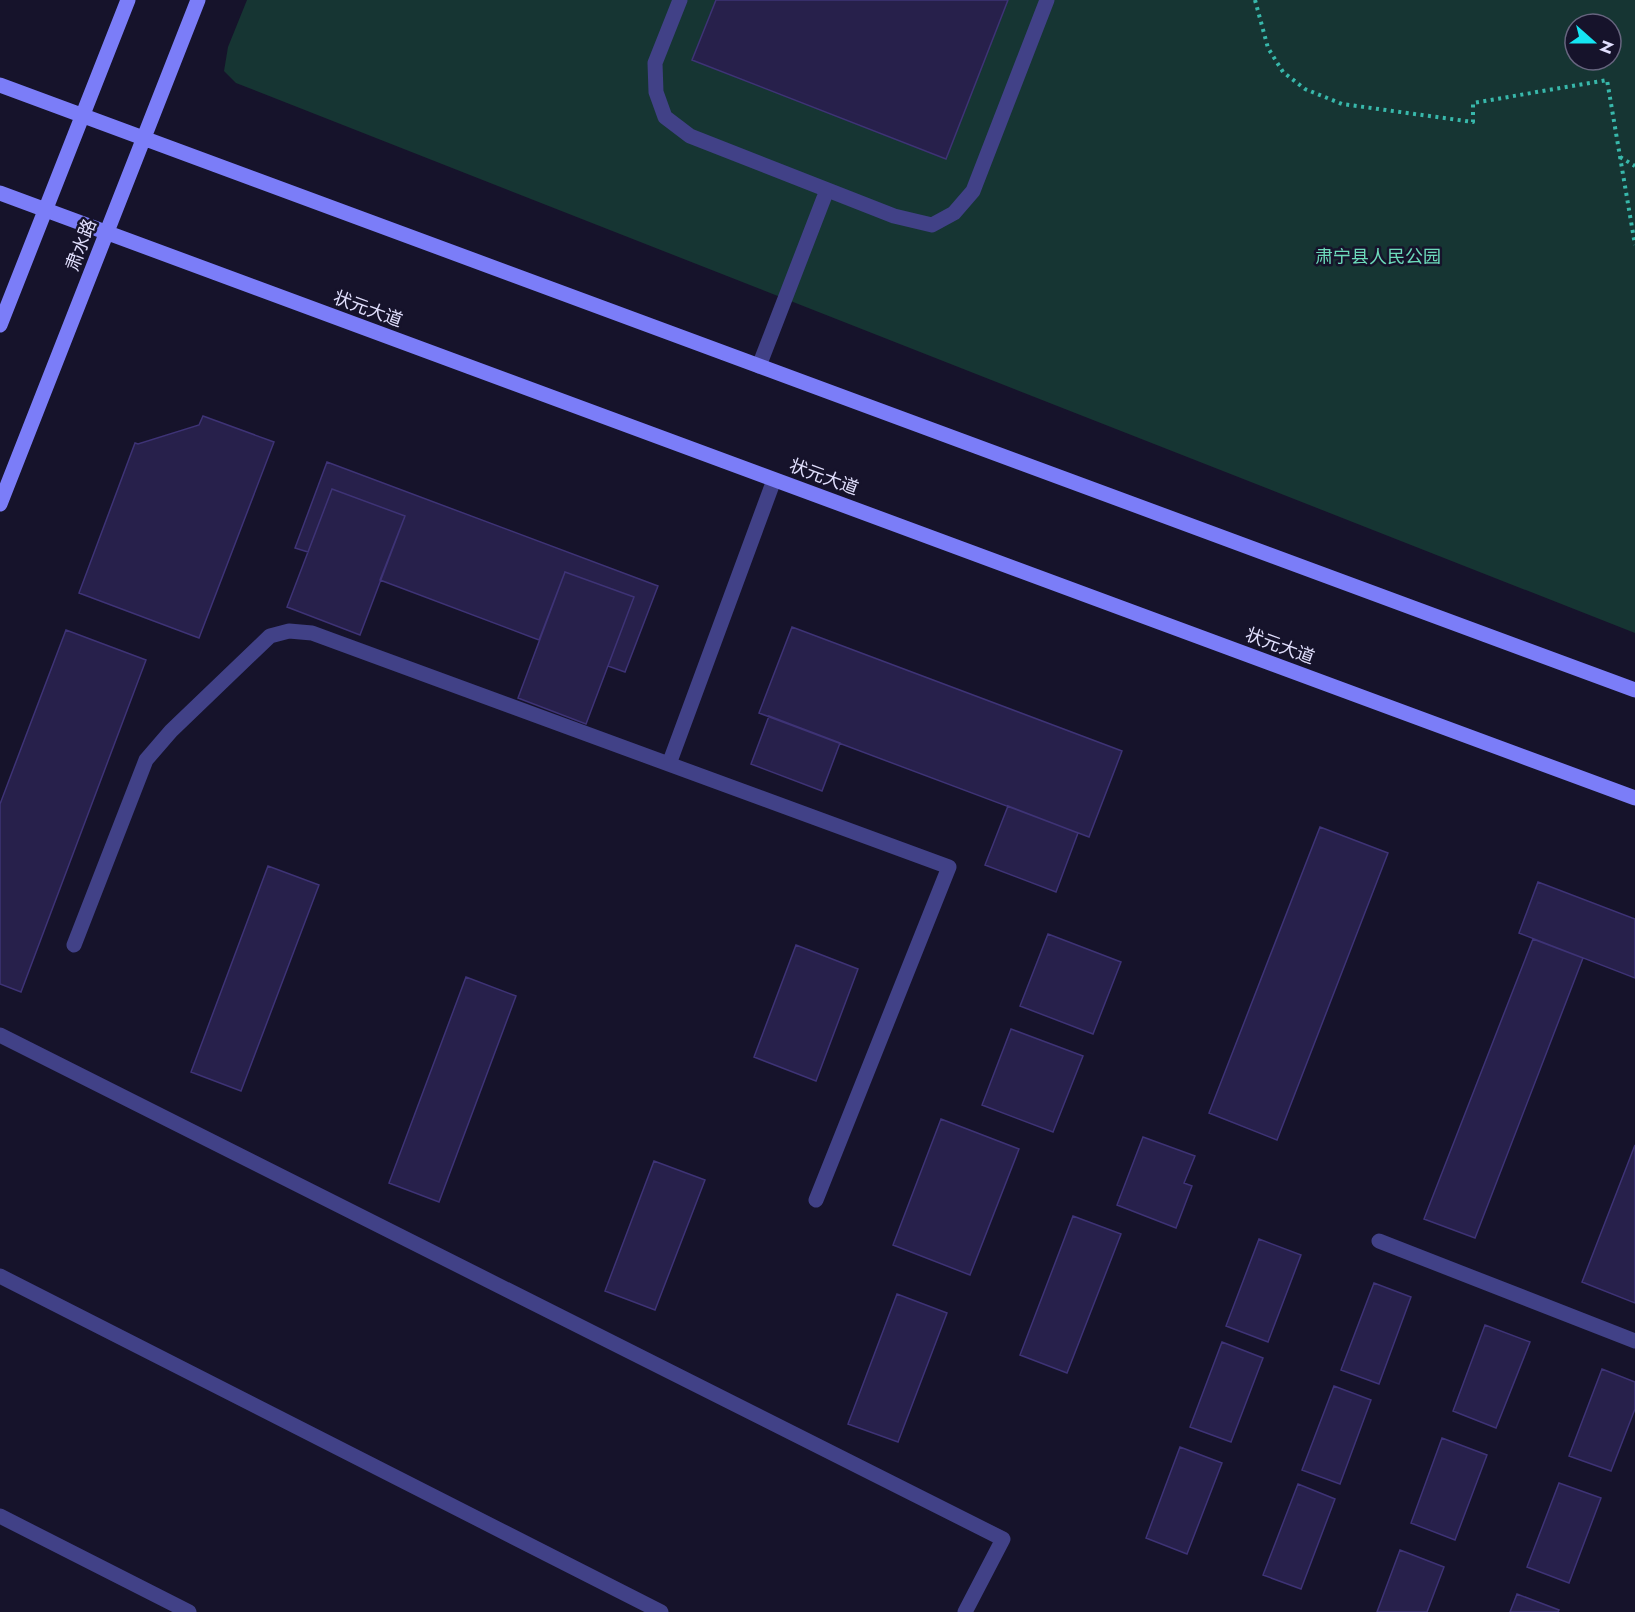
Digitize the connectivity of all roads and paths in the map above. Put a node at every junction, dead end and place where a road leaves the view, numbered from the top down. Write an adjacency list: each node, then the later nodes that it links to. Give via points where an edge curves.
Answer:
1 (128, 0): 7 (main road)
2 (198, 0): 8 (main road, 肃水路)
3 (680, 0): 11 (street, via 655,63 656,92 665,117 690,136)
4 (1047, 0): 11 (street, via 973,191 954,213 932,225 894,216)
5 (1255, 0): 9 (path, via 1268,48 1283,72 1305,89 1342,104 1473,122 1473,103 1607,80)
6 (0, 85): 7 (main road)
7 (82, 116): 8 (main road); 13 (main road)
8 (144, 138): 14 (main road, 肃水路); 17 (main road)
9 (1620, 157): 10 (path); 15 (path)
10 (1635, 166)
11 (827, 190): 17 (street)
12 (0, 193): 13 (main road, 状元大道)
13 (45, 209): 14 (main road, 状元大道); 16 (main road)
14 (107, 232): 18 (main road, 状元大道); 19 (main road, 肃水路)
15 (1635, 245)
16 (0, 325)
17 (759, 366): 20 (main road)
18 (774, 480): 21 (street); 22 (main road, 状元大道)
19 (0, 504)
20 (1635, 690)
21 (669, 765): 23 (street, via 312,633 289,631 270,636 171,730 146,760); 25 (street, via 949,867)
22 (1635, 798)
23 (74, 945)
24 (0, 1035): 32 (street, via 1003,1539)
25 (816, 1200)
26 (1379, 1241): 28 (street)
27 (0, 1276): 31 (street)
28 (1635, 1341)
29 (0, 1516): 30 (street)
30 (189, 1612)
31 (661, 1612)
32 (965, 1612)

